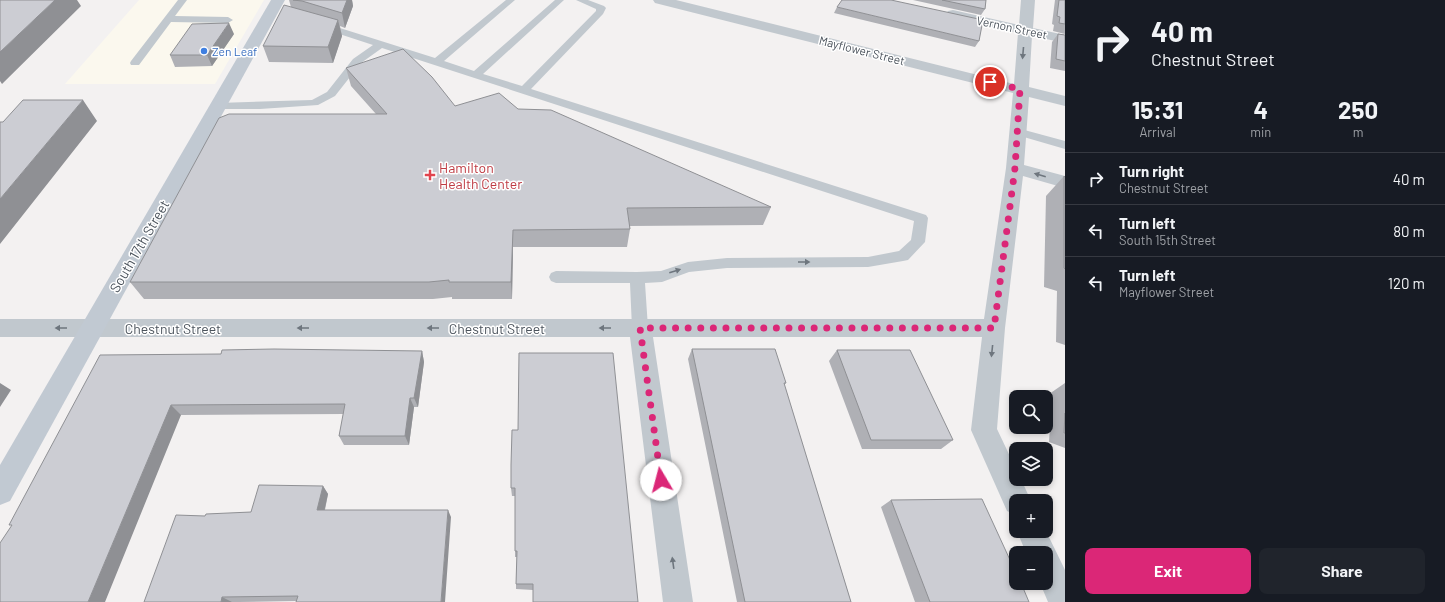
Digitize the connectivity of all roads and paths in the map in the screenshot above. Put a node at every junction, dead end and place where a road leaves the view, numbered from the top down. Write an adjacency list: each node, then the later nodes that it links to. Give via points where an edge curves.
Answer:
1 (183, 0): 9 (lane)
2 (512, 0): 15 (lane)
3 (560, 0): 17 (lane)
4 (580, 0): 19 (lane, via 601,8 600,12)
5 (660, 0): 18 (street, Mayflower Street)
6 (1028, 0): 12 (street)
7 (278, 9): 21 (main road, South 17th Street)
8 (941, 12): 12 (street, Vernon Street)
9 (168, 19): 10 (lane); 16 (lane)
10 (228, 20)
11 (310, 21): 14 (lane)
12 (1025, 30): 13 (street, Vernon Street); 18 (street, one-way to 18)
13 (1065, 39)
14 (381, 44): 15 (lane); 21 (lane, via 357,61 331,94 314,103)
15 (437, 62): 17 (lane)
16 (135, 63)
17 (476, 74): 19 (lane)
18 (1020, 89): 20 (street, Mayflower Street); 22 (street)
19 (524, 90): 27 (lane, one-way to 19, via 662,276 688,267 727,263 868,262 903,256 918,242 921,218)
20 (1065, 100)
21 (218, 106): 29 (main road, South 17th Street)
22 (1017, 132): 23 (lane); 24 (street)
23 (1065, 145)
24 (1015, 168): 25 (street, one-way to 24); 31 (street)
25 (1065, 182)
26 (556, 277): 27 (lane)
27 (637, 278): 30 (lane)
28 (0, 328): 29 (street, Chestnut Street, one-way to 28)
29 (93, 328): 30 (street, Chestnut Street, one-way to 29); 32 (main road, South 17th Street)
30 (640, 328): 31 (street, Chestnut Street); 35 (street, one-way to 30)
31 (994, 328): 33 (street, one-way to 33, via 984,430)
32 (0, 492)
33 (1014, 494)
34 (1053, 579): 36 (street)
35 (678, 602)
36 (1064, 602)

